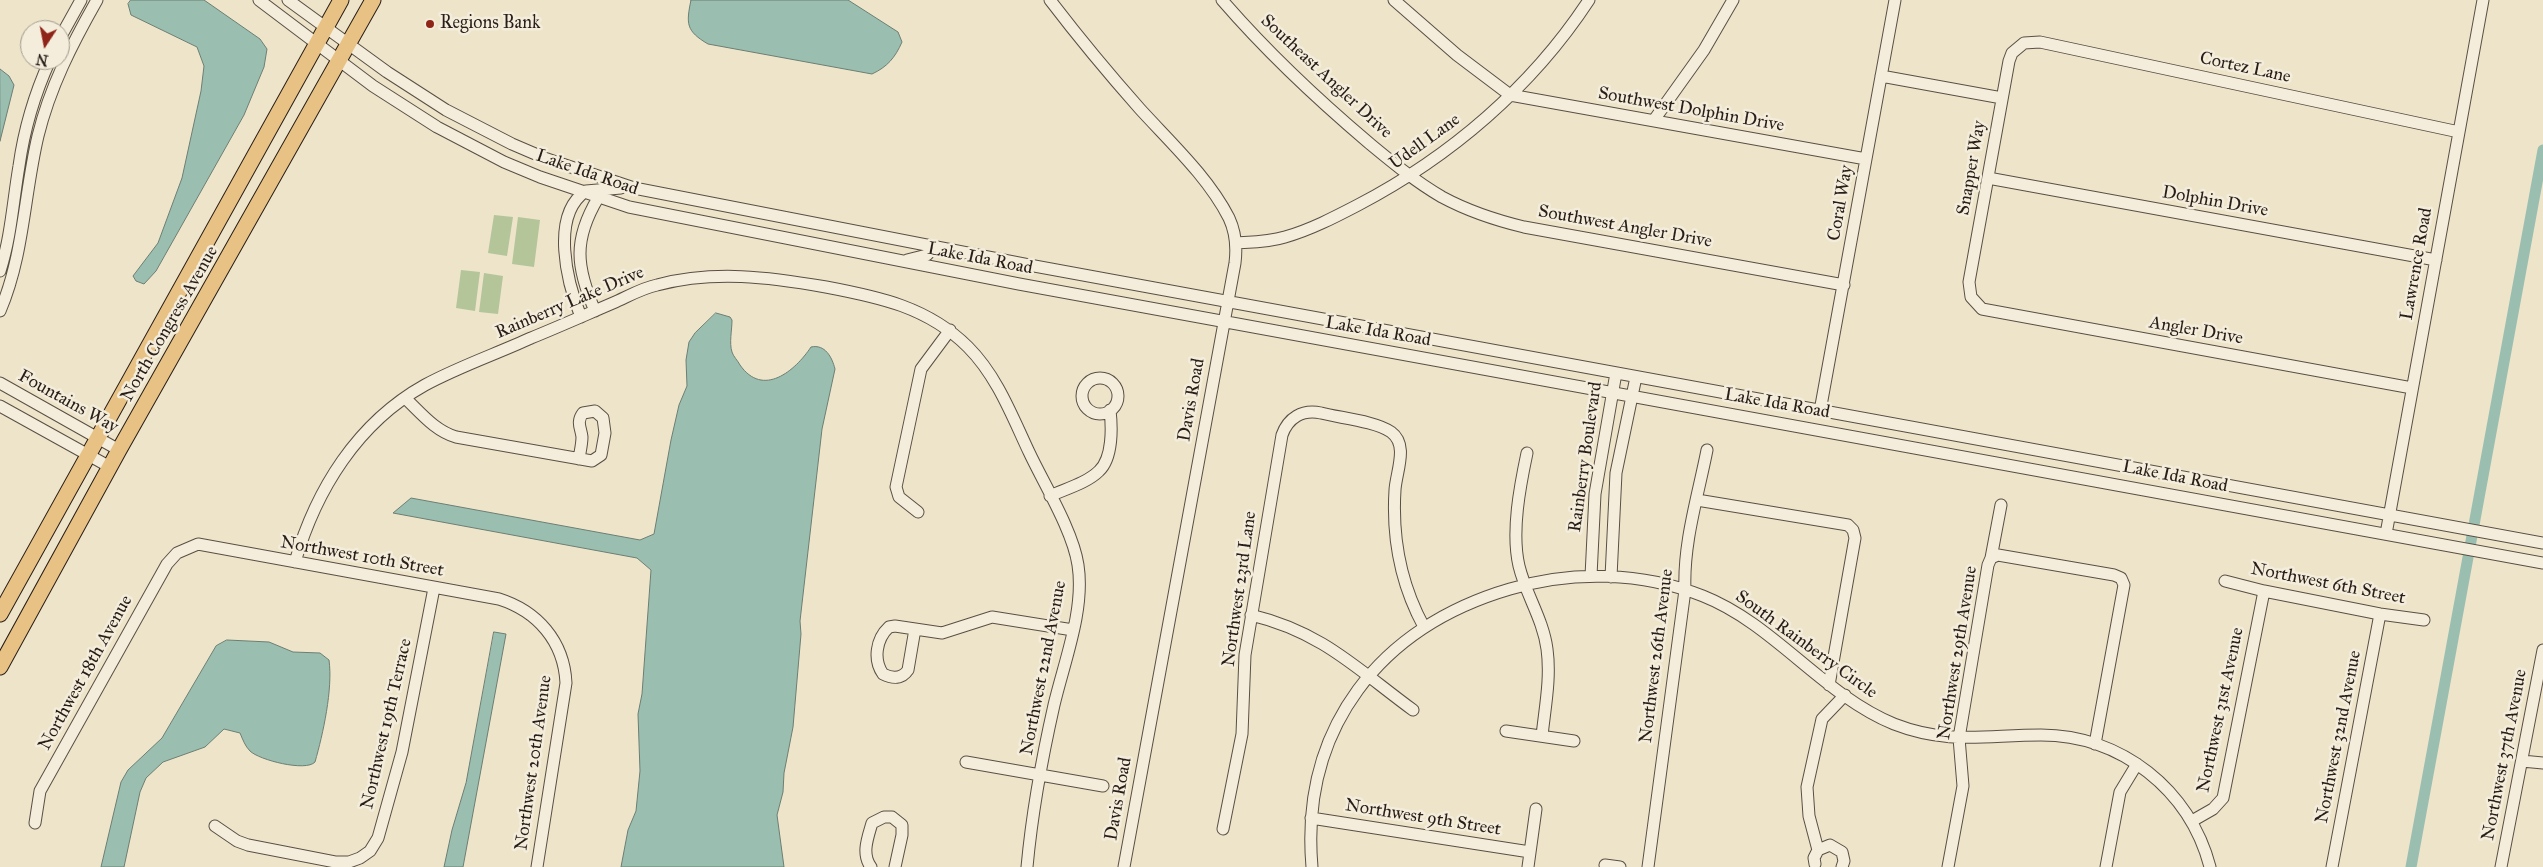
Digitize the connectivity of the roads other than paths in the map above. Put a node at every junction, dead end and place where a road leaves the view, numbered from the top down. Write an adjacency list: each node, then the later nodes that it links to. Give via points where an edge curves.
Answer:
1 (81, 0): 14 (street)
2 (97, 0): 40 (street, via 70,48 46,106 32,167 22,238)
3 (259, 0): 17 (street, Lake Ida Road)
4 (288, 0): 15 (street, Lake Ida Road)
5 (341, 0): 15 (main road, North Congress Avenue)
6 (374, 0): 18 (main road, North Congress Avenue)
7 (1050, 0): 32 (street, Davis Road, via 1097,60 1192,167 1226,212)
8 (1222, 0): 27 (street, Southeast Angler Drive, via 1307,88)
9 (1394, 0): 22 (street, via 1457,56)
10 (1589, 0): 22 (street, Udell Lane, via 1561,38)
11 (1733, 0): 24 (street, via 1704,50)
12 (1895, 0): 21 (street, Coral Way)
13 (2483, 0): 25 (street, Lawrence Road)
14 (70, 20)
15 (326, 28): 17 (main road, North Congress Avenue); 18 (street, Lake Ida Road)
16 (2024, 43): 23 (street, Snapper Way, via 2012,53); 25 (street, Cortez Lane, via 2040,42)
17 (317, 44): 19 (street, Lake Ida Road); 55 (main road, North Congress Avenue)
18 (349, 45): 19 (main road, North Congress Avenue); 29 (street, Lake Ida Road, via 416,92 506,141 555,162)
19 (340, 61): 30 (street, Lake Ida Road, via 437,127 504,162); 56 (main road, North Congress Avenue)
20 (46, 70): 36 (street, via 25,134 9,236)
21 (1882, 76): 23 (street); 26 (street, Coral Way)
22 (1510, 96): 24 (street, Southwest Dolphin Drive); 27 (street, Udell Lane, via 1457,142)
23 (2002, 98): 28 (street, Snapper Way)
24 (1654, 120): 26 (street, Southwest Dolphin Drive)
25 (2459, 132): 34 (street, Lawrence Road)
26 (1866, 160): 37 (street, Coral Way)
27 (1410, 176): 32 (street, Udell Lane, via 1310,228 1273,240); 37 (street, Southwest Angler Drive, via 1442,197 1496,220)
28 (1988, 178): 34 (street, Dolphin Drive); 39 (street, Snapper Way, via 1969,282 1971,298)
29 (634, 188): 30 (street, via 601,188); 33 (street, Lake Ida Road)
30 (582, 193): 31 (street, Lake Ida Road); 42 (street, via 569,208 566,226 570,286)
31 (598, 198): 35 (street, Lake Ida Road, via 666,216); 41 (street, via 585,219 580,246 582,281)
32 (1236, 243): 38 (street, Davis Road)
33 (934, 248): 35 (street, via 927,255); 38 (street, Lake Ida Road)
34 (2436, 260): 48 (street, Lawrence Road)
35 (900, 261): 43 (street, Lake Ida Road)
36 (0, 271)
37 (1844, 285): 54 (street, Coral Way)
38 (1228, 302): 43 (street, Davis Road); 45 (street, Lake Ida Road)
39 (1976, 304): 48 (street, Angler Drive, via 1990,311)
40 (0, 311)
41 (595, 311): 42 (street, Rainberry Lake Drive); 44 (street, Rainberry Lake Drive, via 653,285 704,276 756,276 887,299 916,310)
42 (581, 316): 51 (street, Rainberry Lake Drive, via 426,385)
43 (1225, 322): 49 (street, Lake Ida Road); 119 (street, Davis Road)
44 (950, 330): 62 (street, Northwest 22nd Avenue, via 978,358 991,377); 65 (street, via 919,376 896,487 899,497)
45 (1616, 373): 46 (street, Lake Ida Road); 49 (street, Rainberry Boulevard)
46 (1636, 377): 50 (street, Rainberry Boulevard); 54 (street, Lake Ida Road)
47 (0, 383): 55 (street, Fountains Way)
48 (2412, 388): 66 (street, Lawrence Road)
49 (1613, 392): 50 (street, Lake Ida Road); 73 (street, Rainberry Boulevard, via 1595,494)
50 (1632, 396): 67 (street, Lake Ida Road); 74 (street, Rainberry Boulevard, via 1616,472)
51 (405, 398): 60 (street, via 448,435); 71 (street, Rainberry Lake Drive, via 376,421 338,465 314,507)
52 (0, 406): 59 (street, Fountains Way)
53 (1110, 410): 62 (street, via 1112,428 1104,465 1093,475)
54 (1820, 411): 66 (street, Lake Ida Road)
55 (98, 438): 56 (street, Fountains Way); 59 (main road, North Congress Avenue)
56 (119, 450): 61 (main road, North Congress Avenue)
57 (1707, 450): 63 (street, Northwest 26th Avenue)
58 (1526, 453): 76 (street, via 1517,535 1518,564)
59 (88, 455): 61 (street, Fountains Way); 80 (main road, North Congress Avenue)
60 (579, 459)
61 (110, 467): 89 (main road, North Congress Avenue)
62 (1050, 496): 87 (street, Northwest 22nd Avenue, via 1078,561 1079,592)
63 (1697, 500): 78 (street, Northwest 26th Avenue, via 1684,572); 91 (street, via 1848,525 1853,530 1855,538)
64 (2001, 505): 70 (street, Northwest 29th Avenue)
65 (918, 512)
66 (2389, 514): 67 (street, Lawrence Road); 68 (street, Lake Ida Road)
67 (2386, 534): 72 (street, Lake Ida Road)
68 (2543, 543)
69 (183, 549): 71 (street, Northwest 10th Street, via 198,544); 108 (street, Northwest 18th Avenue, via 167,564 40,791)
70 (1992, 558): 96 (street, Northwest 29th Avenue, via 1988,565); 98 (street, via 1998,555 2121,578 2124,585)
71 (295, 562): 77 (street, Northwest 10th Street)
72 (2543, 563)
73 (1591, 576): 74 (street, South Rainberry Circle); 76 (street, South Rainberry Circle)
74 (1611, 577): 78 (street, South Rainberry Circle)
75 (2225, 581): 79 (street, Northwest 6th Street)
76 (1525, 585): 85 (street, South Rainberry Circle, via 1473,601); 95 (street, via 1546,646 1548,685)
77 (434, 588): 81 (street, Northwest 10th Street, via 499,600); 109 (street, Northwest 19th Terrace, via 402,752 378,838 370,851 349,862 335,862 248,845)
78 (1685, 590): 91 (street, South Rainberry Circle, via 1730,609); 123 (street, Northwest 26th Avenue)
79 (2264, 591): 82 (street, Northwest 6th Street); 107 (street, Northwest 31st Avenue, via 2223,798 2213,809)
80 (0, 614)
81 (531, 614): 115 (street, Northwest 20th Avenue, via 558,648 566,683)
82 (2380, 614): 84 (street, Northwest 6th Street); 128 (street, Northwest 32nd Avenue)
83 (1251, 615): 85 (street, Northwest 23rd Lane, via 1282,435 1294,417 1315,412 1380,427 1391,432 1400,446 1394,515 1396,542 1408,594); 90 (street, via 1311,636 1334,649); 110 (street, Northwest 23rd Lane, via 1245,655 1242,734)
84 (2424, 620)
85 (1424, 627): 90 (street, South Rainberry Circle, via 1401,644)
86 (915, 629): 86 (street, via 895,626 884,632 877,655 877,664 883,674 898,678 908,670); 87 (street, via 950,632 992,616)
87 (1073, 630): 103 (street, Northwest 22nd Avenue)
88 (2543, 650): 99 (street, Northwest 37th Avenue)
89 (0, 667)
90 (1368, 677): 93 (street); 106 (street, South Rainberry Circle, via 1331,738 1321,764)
91 (1829, 685): 92 (street, South Rainberry Circle)
92 (1845, 695): 96 (street, South Rainberry Circle, via 1873,714 1898,725 1923,733); 111 (street, via 1822,719 1808,787 1809,816)
93 (1414, 710)
94 (1506, 731): 95 (street)
95 (1542, 736): 97 (street)
96 (1958, 738): 98 (street, South Rainberry Circle, via 2044,735); 125 (street, Northwest 29th Avenue, via 1963,786)
97 (1574, 741)
98 (2094, 744): 102 (street, South Rainberry Circle)
99 (2522, 760): 101 (street); 129 (street, Northwest 37th Avenue)
100 (966, 762): 103 (street)
101 (2543, 763)
102 (2137, 764): 107 (street, South Rainberry Circle, via 2164,785); 126 (street, via 2120,792)
103 (1041, 774): 104 (street); 118 (street, Northwest 22nd Avenue)
104 (1103, 786)
105 (1536, 809): 112 (street)
106 (1311, 818): 112 (street, Northwest 9th Street); 120 (street, South Rainberry Circle)
107 (2192, 821): 127 (street, South Rainberry Circle)
108 (35, 823)
109 (215, 826)
110 (1223, 829)
111 (1818, 850): 113 (street); 124 (street, via 1830,845 1839,848 1844,856)
112 (1530, 852): 121 (street)
113 (1814, 864)
114 (1605, 865): 122 (street)
115 (537, 867)
116 (870, 867): 117 (street, via 866,859 872,823 884,817 892,817 902,825)
117 (895, 867)
118 (1027, 867)
119 (1124, 867)
120 (1312, 867)
121 (1528, 867)
122 (1620, 867)
123 (1648, 867)
124 (1842, 867)
125 (1948, 867)
126 (2106, 867)
127 (2210, 867)
128 (2332, 867)
129 (2501, 867)

